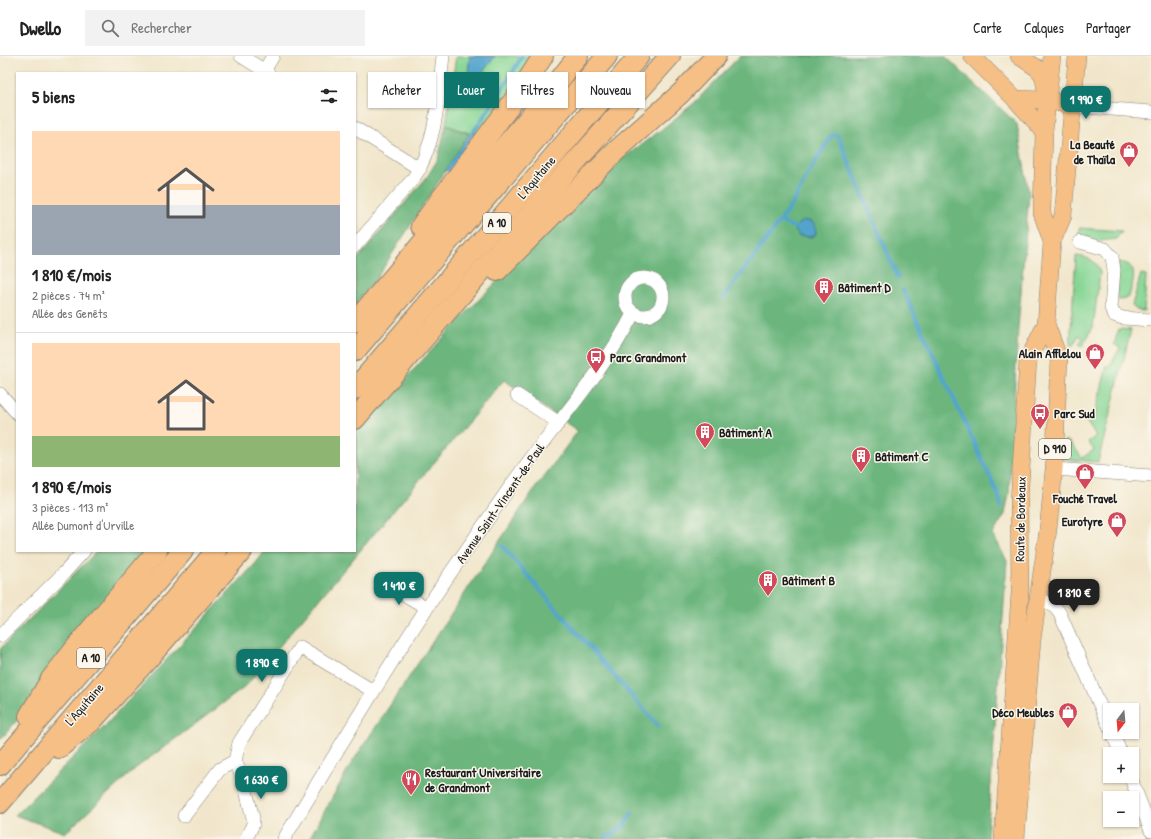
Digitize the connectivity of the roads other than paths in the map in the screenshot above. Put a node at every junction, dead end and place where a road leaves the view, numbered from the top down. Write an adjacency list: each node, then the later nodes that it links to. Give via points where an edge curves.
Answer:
1 (241, 56): 14 (street)
2 (273, 56): 14 (street)
3 (443, 56): 21 (street, via 435,121)
4 (543, 56): 26 (highway, via 520,92 394,260)
5 (578, 56): 27 (highway, via 539,106)
6 (607, 56): 31 (highway, L'Aquitaine / A 10)
7 (639, 56): 32 (highway, L'Aquitaine / A 10)
8 (670, 56): 30 (highway)
9 (716, 56): 30 (highway, via 681,93 617,150 480,288)
10 (972, 56): 15 (main road)
11 (1019, 56): 16 (main road, via 1043,74)
12 (1052, 56): 16 (main road, D 910)
13 (1077, 56): 17 (main road, D 910)
14 (266, 72)
15 (1015, 99): 16 (main road); 20 (main road)
16 (1047, 100): 17 (main road); 20 (main road, D 910)
17 (1072, 106): 18 (street); 22 (main road, D 910, via 1063,216)
18 (1151, 112)
19 (356, 129): 21 (street)
20 (1044, 131): 22 (main road, D 910, via 1042,213)
21 (420, 169): 24 (street)
22 (1052, 242): 29 (main road, Route de Bordeaux / D 910)
23 (1080, 242): 28 (street, via 1104,249 1112,257 1114,270 1111,308 1114,314 1124,318)
24 (356, 245)
25 (633, 314): 37 (street, Avenue Saint-Vincent-de-Paul, via 617,344)
26 (356, 319)
27 (356, 320)
28 (1151, 320)
29 (1046, 324): 38 (main road, Route de Bordeaux / D 910, via 1059,359); 60 (main road, Route de Bordeaux / D 910, via 1028,360 1019,501 1020,592)
30 (428, 332): 36 (highway)
31 (356, 350)
32 (356, 388)
33 (0, 394): 35 (street)
34 (517, 395): 37 (street)
35 (16, 412)
36 (356, 418)
37 (559, 423): 47 (street, Avenue Saint-Vincent-de-Paul, via 516,479)
38 (1054, 469): 39 (street); 46 (main road, Route de Bordeaux / D 910)
39 (1151, 476)
40 (83, 552): 48 (street)
41 (156, 552): 52 (highway, via 52,678)
42 (182, 552): 52 (highway, L'Aquitaine / A 10)
43 (215, 552): 53 (highway, L'Aquitaine / A 10)
44 (241, 552): 53 (highway, via 91,722)
45 (385, 583): 47 (street)
46 (1038, 599): 50 (street, via 1057,608); 61 (main road, Route de Bordeaux / D 910, via 1029,669)
47 (426, 608): 49 (street, Avenue Saint-Vincent-de-Paul)
48 (0, 636)
49 (373, 691): 51 (street, via 300,647 239,743); 59 (street, Avenue Saint-Vincent-de-Paul)
50 (1103, 711)
51 (235, 761): 56 (street, via 220,769); 58 (street, via 243,779 253,818)
52 (0, 765)
53 (20, 779): 55 (highway, L'Aquitaine / A 10)
54 (1133, 783): 57 (street)
55 (0, 802)
56 (184, 816)
57 (1151, 831)
58 (246, 839)
59 (284, 839)
60 (1003, 839)
61 (1016, 839)

